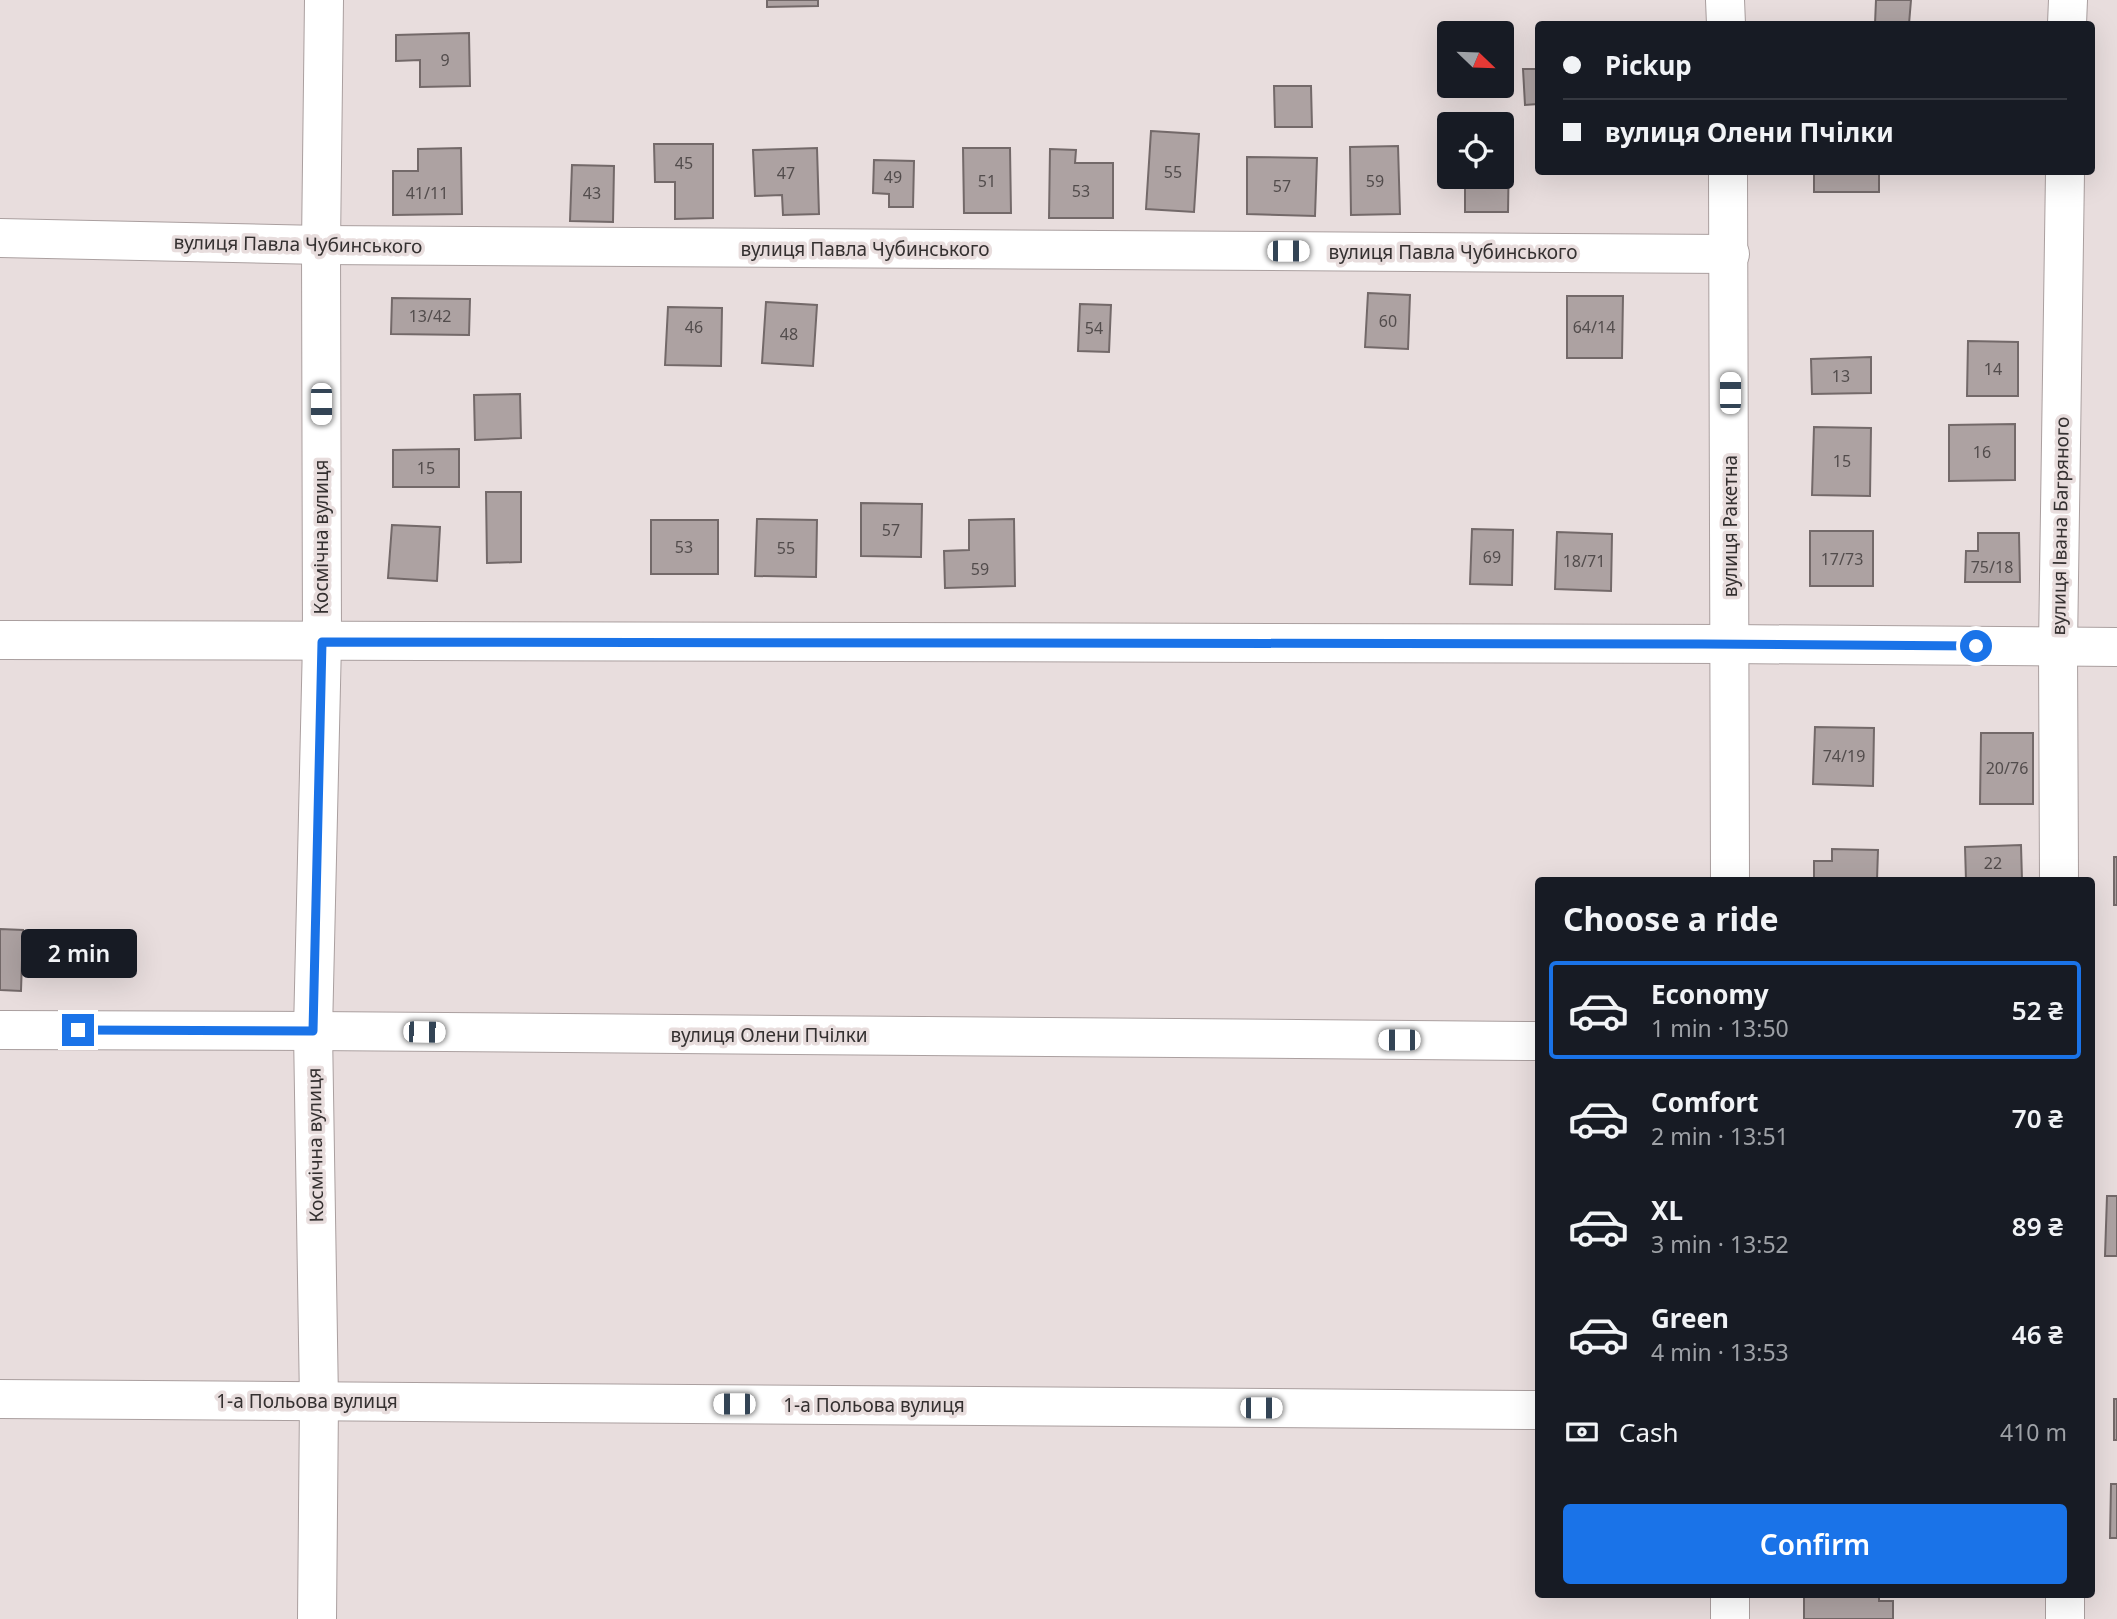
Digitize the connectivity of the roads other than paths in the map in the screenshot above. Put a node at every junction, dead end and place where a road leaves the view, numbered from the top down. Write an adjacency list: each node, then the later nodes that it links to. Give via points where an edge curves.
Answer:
1 (324, 0): 9 (street, Космічна вулиця)
2 (1726, 0): 4 (street)
3 (2068, 0): 5 (street)
4 (1726, 21)
5 (2067, 21)
6 (1728, 175): 10 (street, вулиця Ракетна)
7 (2065, 175): 14 (street, вулиця Івана Багряного)
8 (0, 238): 9 (street, вулиця Павла Чубинського)
9 (321, 245): 10 (street, вулиця Павла Чубинського); 12 (street, Космічна вулиця)
10 (1730, 254): 13 (street, вулиця Ракетна)
11 (0, 640): 12 (street)
12 (322, 642): 13 (street); 19 (street, Космічна вулиця)
13 (1730, 644): 14 (street); 16 (street, вулиця Ракетна)
14 (2058, 647): 15 (street); 17 (street, вулиця Івана Багряного)
15 (2117, 647)
16 (1730, 877)
17 (2059, 877)
18 (0, 1030): 19 (street, вулиця Олени Пчілки)
19 (313, 1031): 20 (street, вулиця Олени Пчілки); 22 (street, Космічна вулиця)
20 (1535, 1041)
21 (0, 1399): 22 (street, 1-а Польова вулиця)
22 (319, 1401): 23 (street, 1-а Польова вулиця); 26 (street, Космічна вулиця)
23 (1535, 1410)
24 (1730, 1598): 27 (street)
25 (2065, 1598): 28 (street)
26 (317, 1619)
27 (1730, 1619)
28 (2065, 1619)

